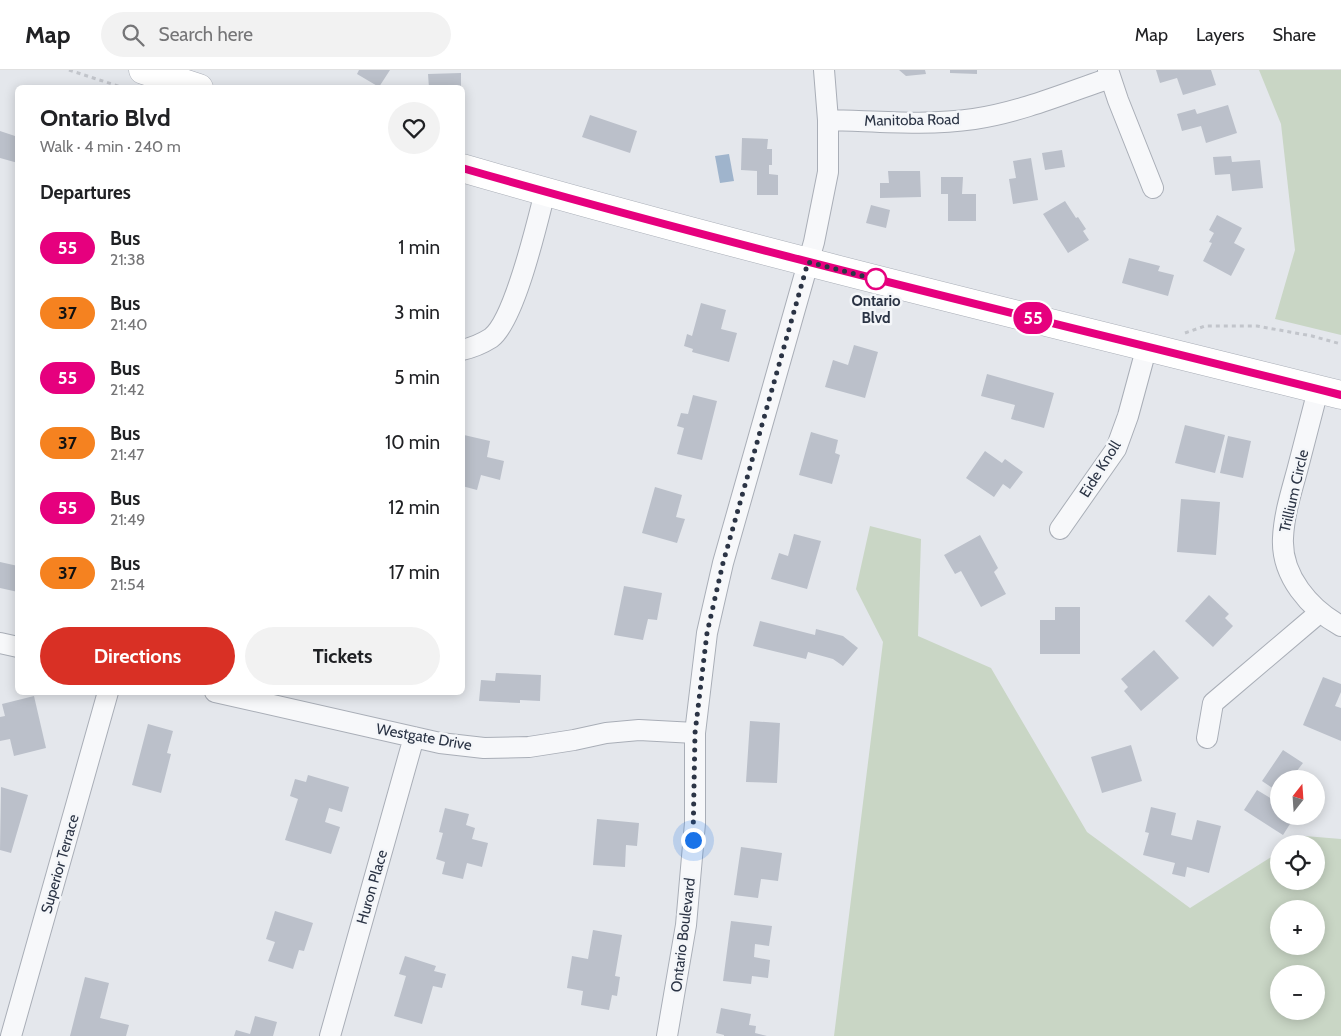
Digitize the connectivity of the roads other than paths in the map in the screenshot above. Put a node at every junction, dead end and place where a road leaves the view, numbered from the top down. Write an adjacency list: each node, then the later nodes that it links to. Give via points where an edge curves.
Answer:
1 (144, 70): 4 (main road)
2 (824, 70): 5 (street, Ontario Boulevard)
3 (1109, 74): 5 (street, Manitoba Road, via 1033,104 974,119 939,122); 7 (street)
4 (190, 85)
5 (828, 120): 9 (street, Ontario Boulevard, via 828,172)
6 (465, 169): 8 (main road)
7 (1153, 188)
8 (544, 192): 9 (main road); 10 (street, via 520,281 507,315 492,337)
9 (808, 262): 11 (main road); 20 (street, Ontario Boulevard, via 723,563 707,633)
10 (465, 349)
11 (1157, 349): 12 (main road); 13 (street, Eide Knoll, via 1116,448)
12 (1330, 392): 14 (street, Trillium Circle, via 1285,515 1283,541 1287,566 1298,589)
13 (1060, 529)
14 (1319, 613): 15 (street, Trillium Circle); 22 (street, via 1213,703)
15 (1341, 626)
16 (0, 643): 17 (street)
17 (15, 646)
18 (107, 695): 23 (street, Superior Terrace)
19 (228, 695): 21 (street, Westgate Drive)
20 (695, 733): 21 (street, Westgate Drive, via 639,730 529,747 484,748); 25 (street, Ontario Boulevard, via 695,823 686,925)
21 (414, 737): 24 (street, Huron Place)
22 (1207, 738)
23 (11, 1036)
24 (330, 1036)
25 (667, 1036)

